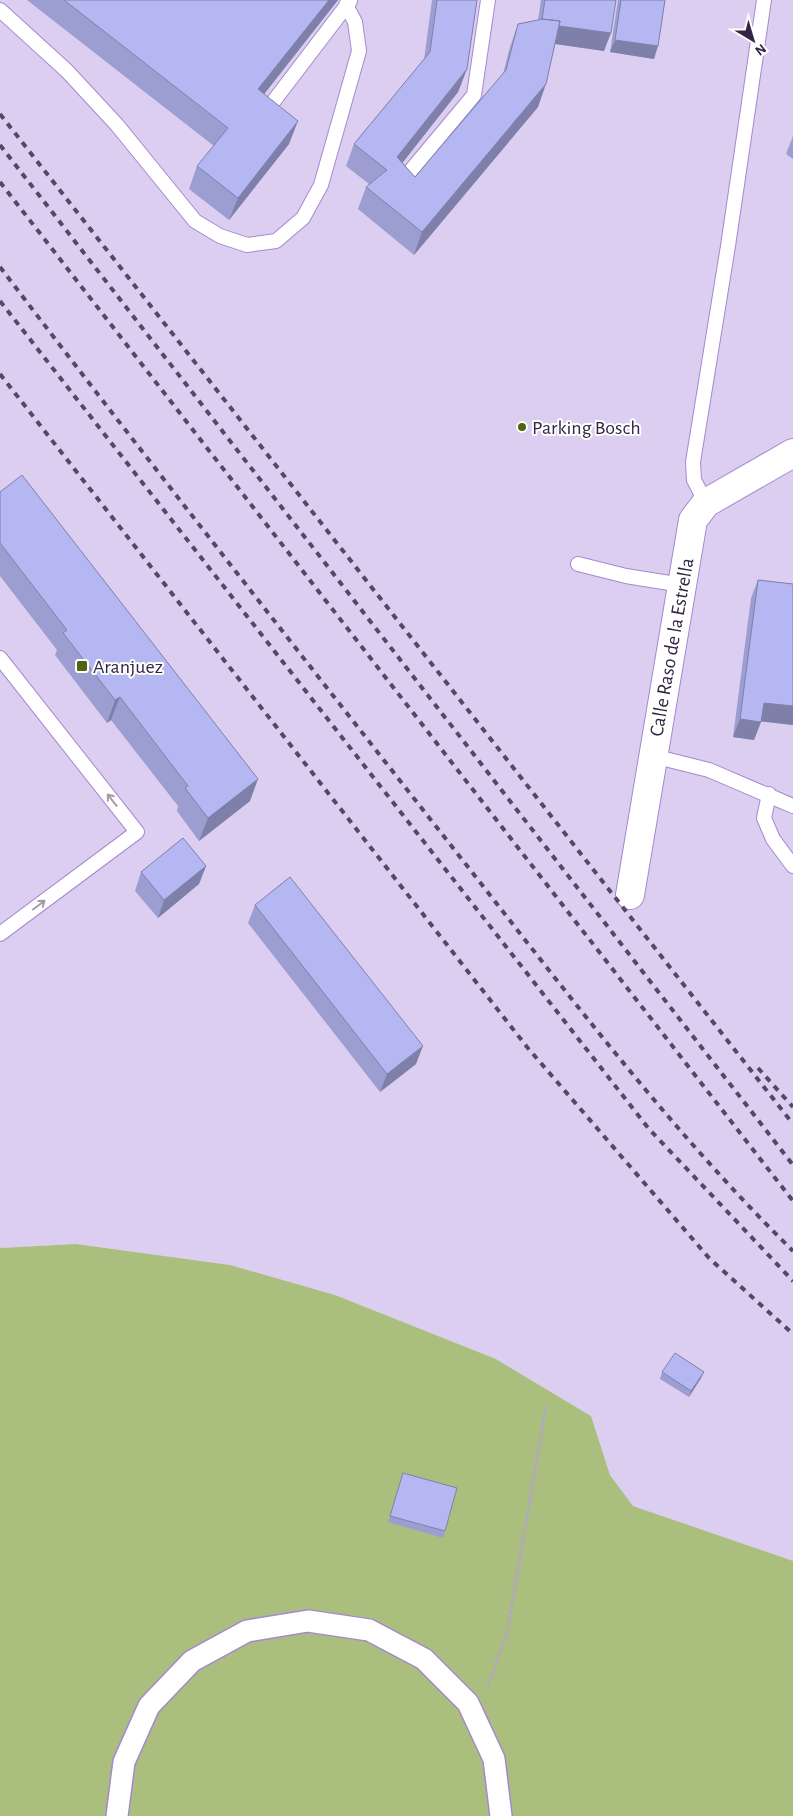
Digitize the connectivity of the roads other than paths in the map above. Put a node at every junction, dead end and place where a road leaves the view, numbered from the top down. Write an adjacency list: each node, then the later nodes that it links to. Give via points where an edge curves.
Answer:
1 (488, 0): 6 (lane, via 474,95)
2 (764, 0): 8 (lane, via 693,462 694,480)
3 (348, 3): 4 (lane, via 355,22 359,51 321,186 302,218 276,241 247,245 220,236 195,221 86,91); 5 (lane)
4 (0, 10)
5 (270, 106)
6 (408, 174)
7 (793, 453): 8 (street, Calle Raso de la Estrella)
8 (706, 504): 10 (street, Calle Raso de la Estrella, via 693,520)
9 (578, 564): 10 (lane)
10 (682, 585): 12 (street, Calle Raso de la Estrella)
11 (0, 658): 17 (lane, one-way to 11, via 137,832)
12 (653, 756): 13 (lane, via 708,770); 16 (street, Calle Raso de la Estrella)
13 (769, 794): 14 (lane); 15 (lane, via 764,818 773,839)
14 (793, 806)
15 (793, 866)
16 (630, 895)
17 (0, 934)
18 (118, 1816): 19 (street, via 124,1762 149,1706 192,1661 247,1632 308,1621 369,1630 424,1659 468,1703 494,1759)
19 (501, 1816)

